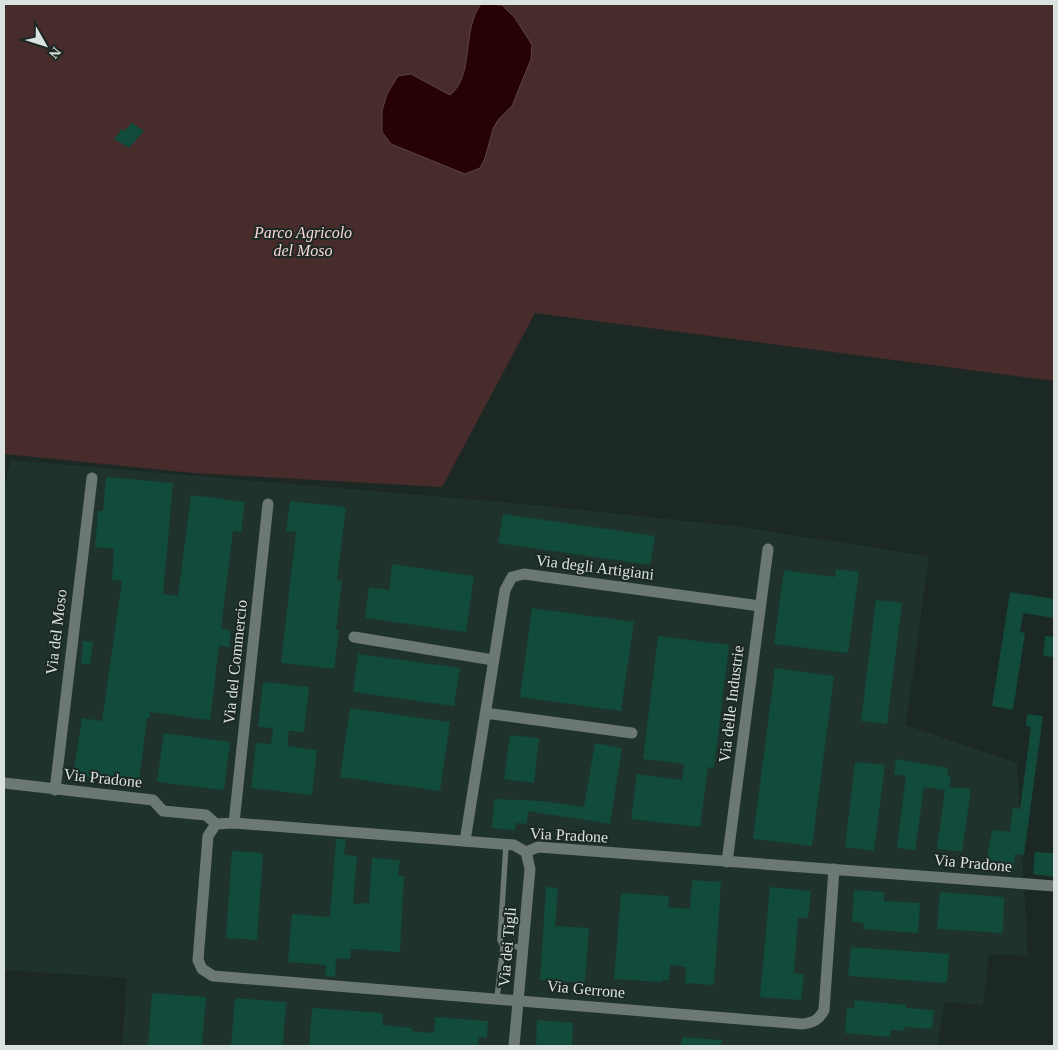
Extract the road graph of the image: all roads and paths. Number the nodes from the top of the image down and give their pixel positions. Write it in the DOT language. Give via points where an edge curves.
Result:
graph roads {
  1 [pos="92,478"];
  2 [pos="268,504"];
  3 [pos="768,549"];
  4 [pos="760,606"];
  5 [pos="354,637"];
  6 [pos="493,660"];
  7 [pos="485,713"];
  8 [pos="632,732"];
  9 [pos="4,783"];
  10 [pos="55,790"];
  11 [pos="234,823"];
  12 [pos="216,824"];
  13 [pos="466,841"];
  14 [pos="506,844"];
  15 [pos="526,852"];
  16 [pos="727,862"];
  17 [pos="834,869"];
  18 [pos="1054,886"];
  19 [pos="503,946"];
  20 [pos="523,948"];
  21 [pos="497,998"];
  22 [pos="519,1000"];
  23 [pos="514,1046"];
  1 -- 10 [label="street, Via del Moso"];
  2 -- 11 [label="street, Via del Commercio"];
  3 -- 4 [label="street, Via delle Industrie"];
  4 -- 6 [label="street, Via degli Artigiani" via="519,574 512,576 505,590"];
  4 -- 16 [label="street, Via delle Industrie"];
  5 -- 6 [label="street"];
  6 -- 7 [label="street, Via degli Artigiani"];
  7 -- 8 [label="street"];
  7 -- 13 [label="street, Via degli Artigiani"];
  9 -- 10 [label="street, Via Pradone"];
  10 -- 12 [label="street, Via Pradone" via="153,800 163,811 206,815"];
  11 -- 12 [label="street, Via Pradone"];
  11 -- 13 [label="street, Via Pradone"];
  12 -- 21 [label="street, Via Gerrone" via="208,836 198,960 202,969 213,976"];
  13 -- 14 [label="street, Via Pradone"];
  14 -- 15 [label="street, Via Pradone"];
  14 -- 19 [label="lane" via="500,940"];
  15 -- 16 [label="street, Via Pradone" via="538,847"];
  15 -- 20 [label="street, Via dei Tigli" via="530,869"];
  16 -- 17 [label="street, Via Pradone"];
  17 -- 18 [label="street, Via Pradone"];
  17 -- 22 [label="street, Via Gerrone" via="824,1010 814,1021 802,1024"];
  19 -- 20 [label="lane"];
  19 -- 21 [label="lane"];
  20 -- 22 [label="street, Via dei Tigli"];
  21 -- 22 [label="street, Via Gerrone"];
  22 -- 23 [label="street, Via dei Tigli"];
}
